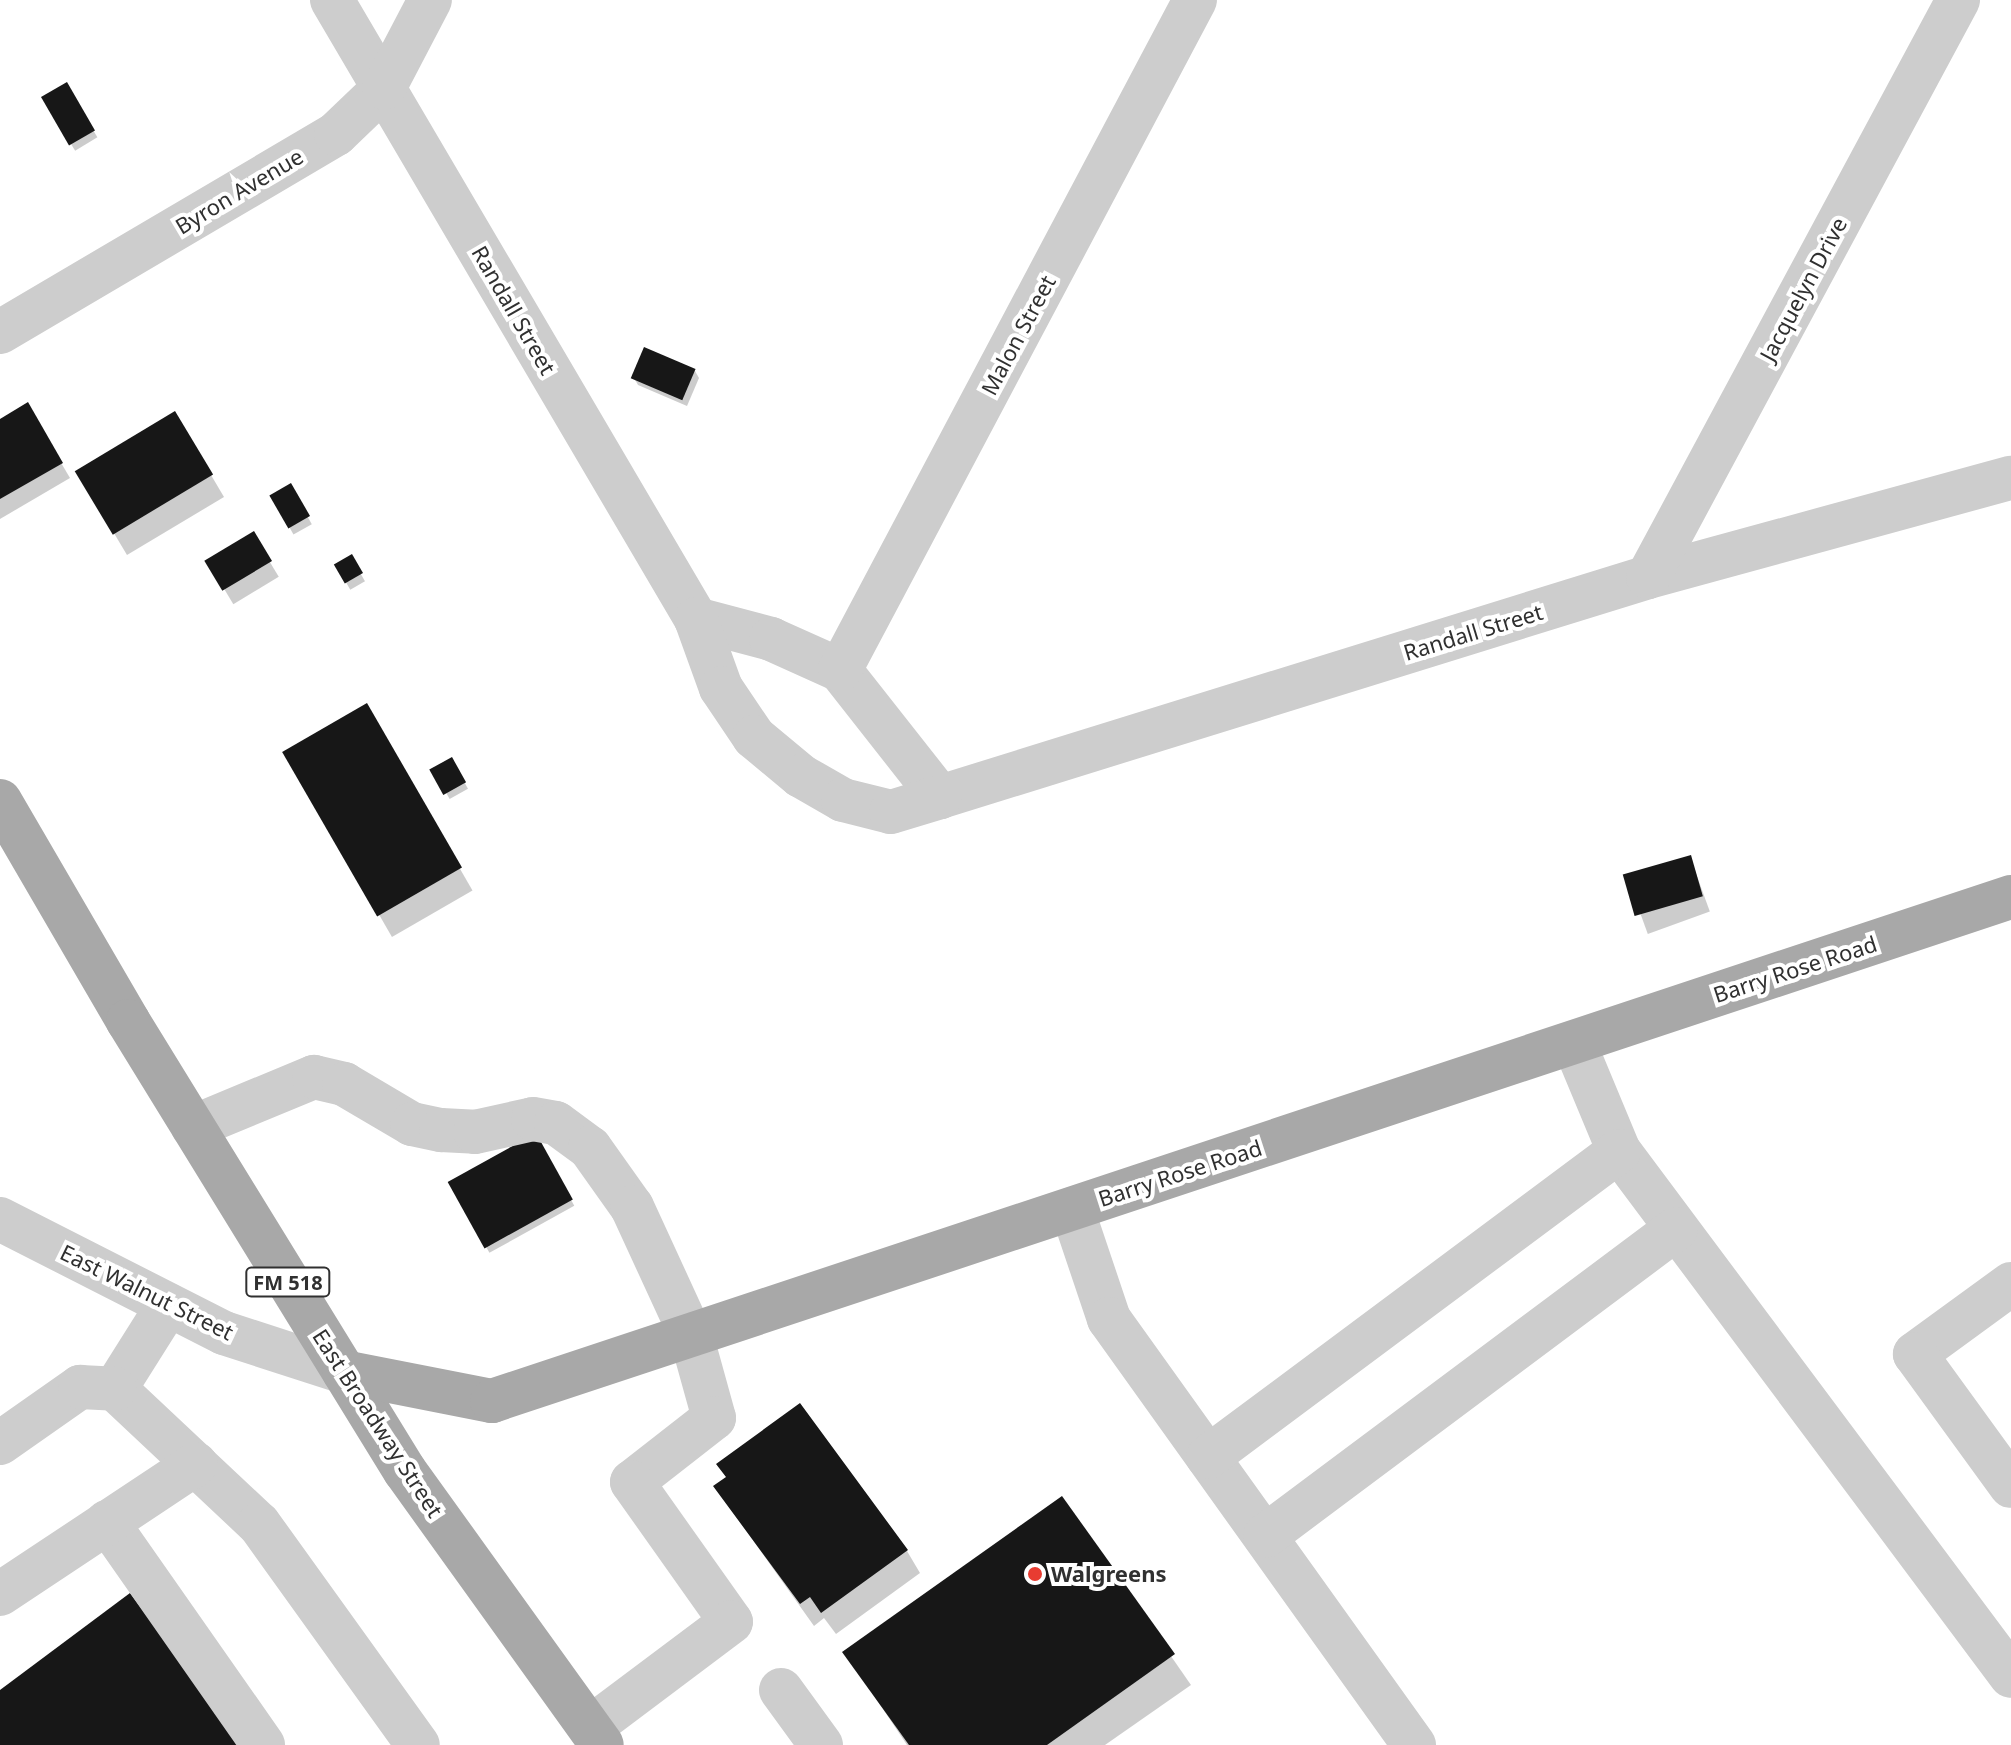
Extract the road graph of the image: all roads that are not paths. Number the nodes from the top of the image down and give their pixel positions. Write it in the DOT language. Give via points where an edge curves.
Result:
graph roads {
  1 [pos="332,0"];
  2 [pos="430,0"];
  3 [pos="1195,0"];
  4 [pos="1958,0"];
  5 [pos="384,88"];
  6 [pos="0,332"];
  7 [pos="2011,478"];
  8 [pos="1648,577"];
  9 [pos="696,619"];
  10 [pos="840,670"];
  11 [pos="940,797"];
  12 [pos="0,801"];
  13 [pos="2011,897"];
  14 [pos="1574,1043"];
  15 [pos="193,1127"];
  16 [pos="1619,1151"];
  17 [pos="1072,1209"];
  18 [pos="0,1219"];
  19 [pos="1676,1229"];
  20 [pos="2011,1284"];
  21 [pos="168,1305"];
  22 [pos="691,1335"];
  23 [pos="344,1372"];
  24 [pos="115,1389"];
  25 [pos="0,1443"];
  26 [pos="1208,1457"];
  27 [pos="196,1464"];
  28 [pos="2011,1486"];
  29 [pos="107,1522"];
  30 [pos="1265,1536"];
  31 [pos="0,1594"];
  32 [pos="2011,1676"];
  33 [pos="781,1690"];
  34 [pos="596,1736"];
  35 [pos="263,1745"];
  36 [pos="418,1745"];
  37 [pos="821,1745"];
  38 [pos="1414,1745"];
  1 -- 5 [label="street, Randall Street"];
  2 -- 5 [label="street, Byron Avenue"];
  3 -- 10 [label="street, Malon Street"];
  4 -- 8 [label="street, Jacquelyn Drive"];
  5 -- 6 [label="street, Byron Avenue" via="336,134"];
  5 -- 9 [label="street, Randall Street"];
  7 -- 8 [label="street, Randall Street"];
  8 -- 11 [label="street, Randall Street"];
  9 -- 10 [label="street" via="771,639"];
  9 -- 11 [label="street, Randall Street" via="721,688 754,737 801,776 843,800 891,812"];
  10 -- 11 [label="street"];
  12 -- 15 [label="main road, East Broadway Street / FM 518"];
  13 -- 14 [label="main road, Barry Rose Road"];
  14 -- 16 [label="street"];
  14 -- 17 [label="main road, Barry Rose Road"];
  15 -- 22 [label="street" via="284,1085 314,1077 344,1084 412,1124 441,1130 475,1132 533,1119 556,1123 590,1148 632,1207"];
  15 -- 23 [label="main road, East Broadway Street / FM 518"];
  16 -- 19 [label="street"];
  16 -- 26 [label="street"];
  17 -- 22 [label="main road, Barry Rose Road"];
  17 -- 26 [label="street" via="1109,1319"];
  18 -- 21 [label="street, East Walnut Street"];
  19 -- 30 [label="street"];
  19 -- 32 [label="street"];
  20 -- 28 [label="street" via="1915,1354"];
  21 -- 23 [label="street, East Walnut Street" via="224,1333"];
  21 -- 24 [label="street"];
  22 -- 23 [label="main road, Barry Rose Road" via="492,1401"];
  22 -- 34 [label="street" via="714,1418 632,1482 731,1622"];
  23 -- 34 [label="main road, East Broadway Street / FM 518" via="405,1471"];
  24 -- 25 [label="street" via="80,1387"];
  24 -- 27 [label="street"];
  26 -- 30 [label="street"];
  27 -- 29 [label="street"];
  27 -- 36 [label="street" via="259,1524"];
  29 -- 31 [label="street"];
  29 -- 35 [label="street"];
  30 -- 38 [label="street"];
  33 -- 37 [label="street"];
}
